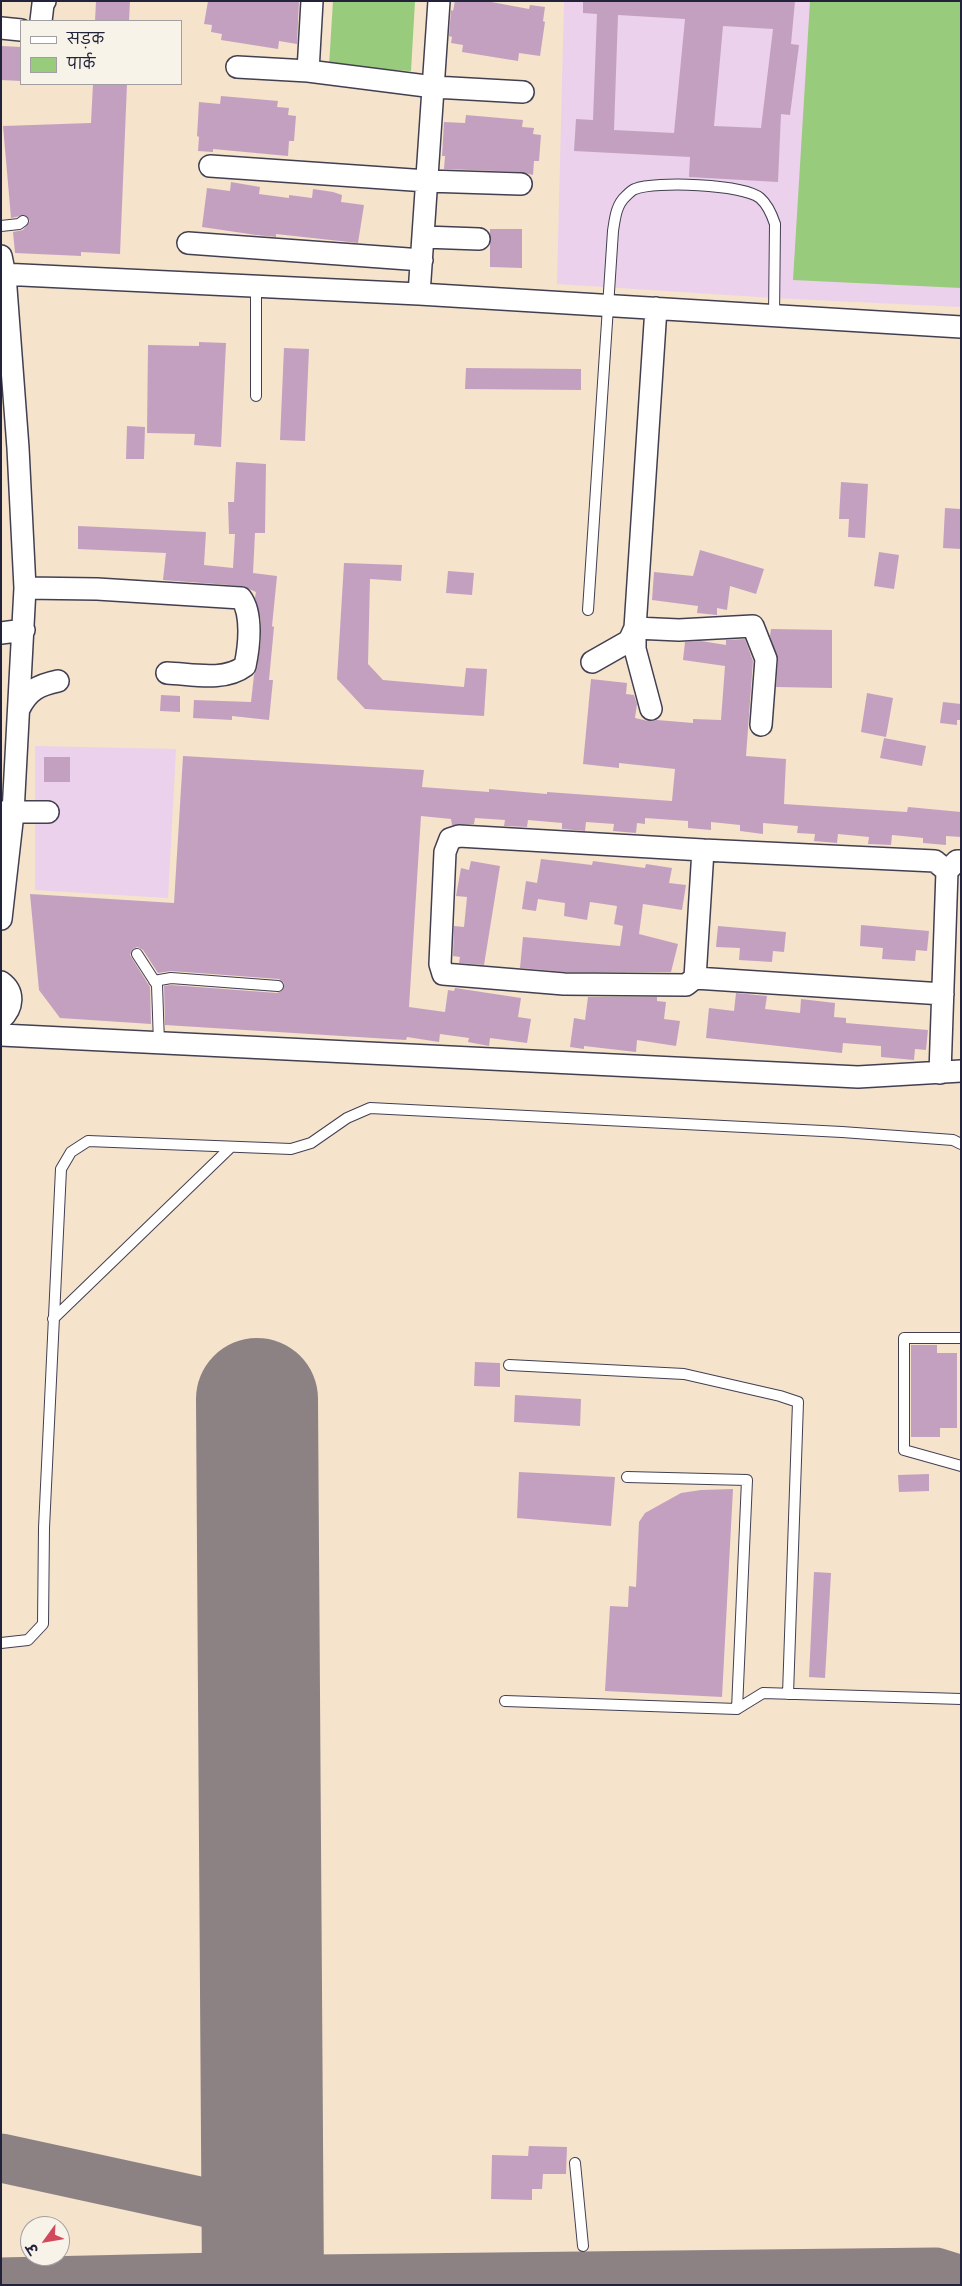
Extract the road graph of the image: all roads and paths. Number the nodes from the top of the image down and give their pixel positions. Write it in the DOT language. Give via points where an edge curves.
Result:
graph roads {
  1 [pos="312,1"];
  2 [pos="440,1"];
  3 [pos="1,28"];
  4 [pos="20,30"];
  5 [pos="237,67"];
  6 [pos="308,71"];
  7 [pos="434,87"];
  8 [pos="523,92"];
  9 [pos="210,166"];
  10 [pos="427,181"];
  11 [pos="521,184"];
  12 [pos="23,221"];
  13 [pos="1,226"];
  14 [pos="424,237"];
  15 [pos="479,239"];
  16 [pos="188,244"];
  17 [pos="422,260"];
  18 [pos="2,268"];
  19 [pos="256,287"];
  20 [pos="419,294"];
  21 [pos="609,306"];
  22 [pos="656,308"];
  23 [pos="774,316"];
  24 [pos="961,327"];
  25 [pos="256,396"];
  26 [pos="25,588"];
  27 [pos="588,610"];
  28 [pos="635,628"];
  29 [pos="24,630"];
  30 [pos="1,633"];
  31 [pos="592,662"];
  32 [pos="167,673"];
  33 [pos="58,681"];
  34 [pos="651,709"];
  35 [pos="13,721"];
  36 [pos="761,726"];
  37 [pos="7,812"];
  38 [pos="48,812"];
  39 [pos="703,850"];
  40 [pos="954,866"];
  41 [pos="1,920"];
  42 [pos="137,954"];
  43 [pos="695,978"];
  44 [pos="154,981"];
  45 [pos="1,982"];
  46 [pos="278,986"];
  47 [pos="943,994"];
  48 [pos="1,1019"];
  49 [pos="7,1035"];
  50 [pos="159,1043"];
  51 [pos="950,1072"];
  52 [pos="961,1144"];
  53 [pos="231,1148"];
  54 [pos="53,1319"];
  55 [pos="961,1338"];
  56 [pos="509,1365"];
  57 [pos="961,1466"];
  58 [pos="627,1477"];
  59 [pos="1,1643"];
  60 [pos="788,1694"];
  61 [pos="961,1699"];
  62 [pos="505,1701"];
  63 [pos="737,1709"];
  64 [pos="575,2163"];
  65 [pos="583,2246"];
  1 -- 6 [label="street"];
  2 -- 7 [label="street"];
  3 -- 4 [label="street"];
  5 -- 6 [label="street"];
  6 -- 7 [label="street"];
  7 -- 8 [label="street"];
  7 -- 10 [label="street"];
  9 -- 10 [label="street"];
  10 -- 11 [label="street"];
  10 -- 14 [label="street"];
  12 -- 13 [label="lane"];
  14 -- 15 [label="street"];
  14 -- 17 [label="street"];
  16 -- 17 [label="street"];
  17 -- 20 [label="street"];
  18 -- 19 [label="street"];
  18 -- 26 [label="street" via="18,448"];
  19 -- 20 [label="street"];
  19 -- 25 [label="lane"];
  20 -- 21 [label="street"];
  21 -- 22 [label="street"];
  21 -- 23 [label="lane" via="613,231 617,208 624,197 636,189 718,186 739,189 759,198 772,214 775,224"];
  21 -- 27 [label="lane"];
  22 -- 23 [label="street"];
  22 -- 28 [label="street"];
  23 -- 24 [label="street"];
  26 -- 29 [label="street"];
  26 -- 32 [label="street" via="241,598 246,604 248,617 245,666 236,673 217,676"];
  28 -- 31 [label="street" via="629,641"];
  28 -- 34 [label="street" via="635,649"];
  28 -- 36 [label="street" via="679,630 754,626 766,659"];
  29 -- 30 [label="street"];
  29 -- 35 [label="street"];
  33 -- 35 [label="street" via="43,684 29,692"];
  35 -- 37 [label="street"];
  37 -- 38 [label="street"];
  37 -- 41 [label="street"];
  39 -- 40 [label="street" via="936,861"];
  39 -- 43 [label="street"];
  39 -- 43 [label="street" via="459,836 450,839 445,852 442,974 564,984 686,985"];
  40 -- 47 [label="street"];
  42 -- 44 [label="lane"];
  43 -- 47 [label="street"];
  44 -- 46 [label="lane" via="171,978"];
  44 -- 50 [label="lane" via="157,985"];
  45 -- 48 [label="street" via="10,992 11,999 7,1013"];
  47 -- 51 [label="street"];
  49 -- 50 [label="street"];
  50 -- 51 [label="street" via="858,1077"];
  52 -- 53 [label="lane" via="953,1140 842,1132 370,1108 347,1118 311,1143 291,1148"];
  53 -- 54 [label="lane"];
  53 -- 54 [label="lane" via="88,1141 71,1152 61,1169"];
  54 -- 59 [label="lane" via="43,1624 28,1640"];
  55 -- 57 [label="lane" via="904,1338 904,1450"];
  56 -- 60 [label="lane" via="684,1374 798,1402"];
  58 -- 63 [label="lane" via="747,1480"];
  60 -- 61 [label="lane"];
  60 -- 63 [label="lane" via="763,1693"];
  62 -- 63 [label="lane"];
  64 -- 65 [label="lane"];
}
